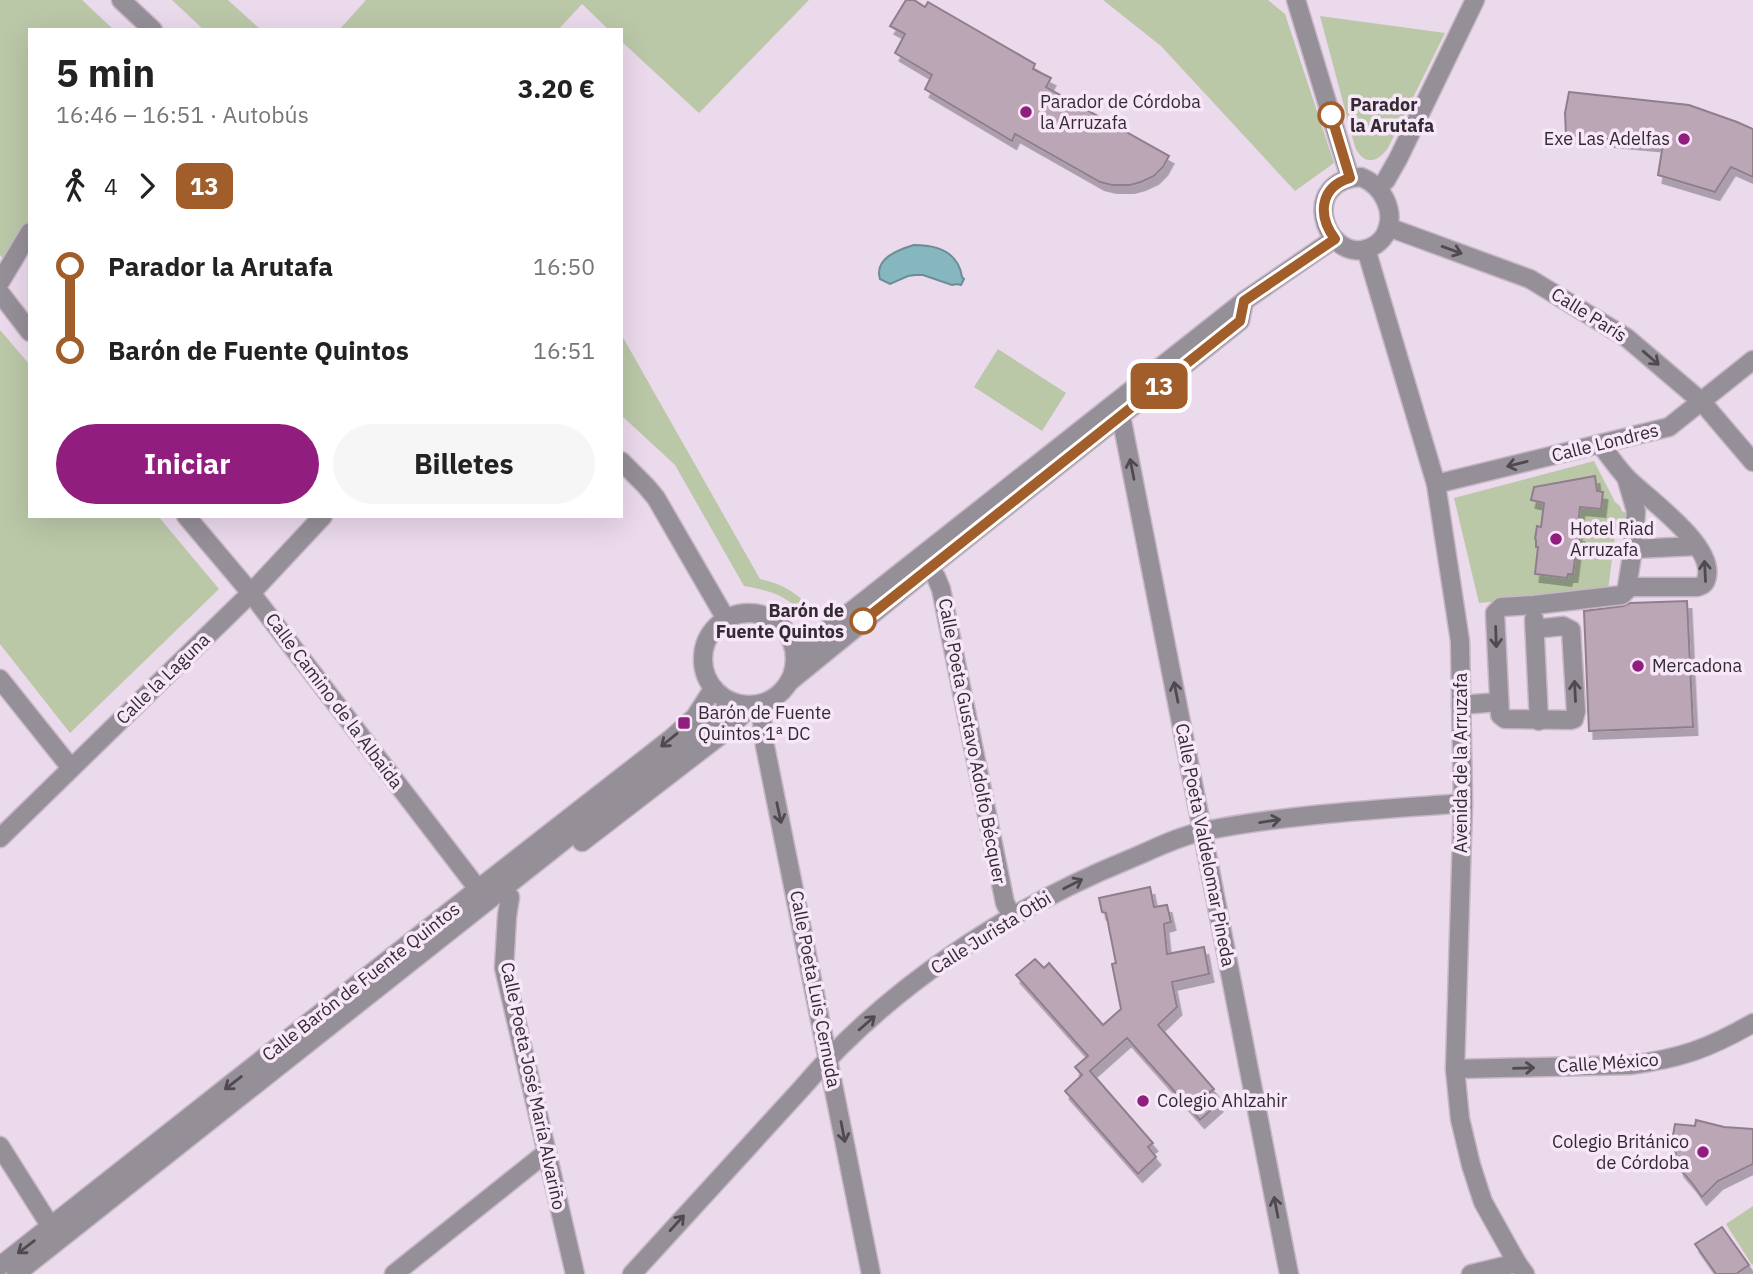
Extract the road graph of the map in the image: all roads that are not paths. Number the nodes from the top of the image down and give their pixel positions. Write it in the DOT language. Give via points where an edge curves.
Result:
graph roads {
  1 [pos="121,0"];
  2 [pos="1475,0"];
  3 [pos="1295,3"];
  4 [pos="150,28"];
  5 [pos="1350,178"];
  6 [pos="1378,188"];
  7 [pos="1388,227"];
  8 [pos="28,235"];
  9 [pos="1335,239"];
  10 [pos="1366,250"];
  11 [pos="0,282"];
  12 [pos="0,293"];
  13 [pos="1244,301"];
  14 [pos="28,329"];
  15 [pos="1753,360"];
  16 [pos="1702,402"];
  17 [pos="1121,416"];
  18 [pos="1600,444"];
  19 [pos="1753,461"];
  20 [pos="623,463"];
  21 [pos="1626,477"];
  22 [pos="1436,484"];
  23 [pos="188,518"];
  24 [pos="321,518"];
  25 [pos="1698,546"];
  26 [pos="1633,549"];
  27 [pos="929,568"];
  28 [pos="1627,587"];
  29 [pos="251,593"];
  30 [pos="1534,605"];
  31 [pos="726,618"];
  32 [pos="1535,629"];
  33 [pos="825,632"];
  34 [pos="787,633"];
  35 [pos="795,660"];
  36 [pos="0,679"];
  37 [pos="789,682"];
  38 [pos="713,689"];
  39 [pos="732,702"];
  40 [pos="1499,702"];
  41 [pos="756,705"];
  42 [pos="1461,705"];
  43 [pos="1539,720"];
  44 [pos="730,727"];
  45 [pos="765,746"];
  46 [pos="71,768"];
  47 [pos="1463,803"];
  48 [pos="1203,831"];
  49 [pos="0,838"];
  50 [pos="478,889"];
  51 [pos="510,897"];
  52 [pos="1012,916"];
  53 [pos="1753,1023"];
  54 [pos="829,1057"];
  55 [pos="1455,1069"];
  56 [pos="0,1146"];
  57 [pos="547,1153"];
  58 [pos="51,1227"];
  59 [pos="0,1266"];
  60 [pos="1521,1268"];
  61 [pos="16,1274"];
  62 [pos="36,1274"];
  63 [pos="394,1274"];
  64 [pos="575,1274"];
  65 [pos="632,1274"];
  66 [pos="871,1274"];
  67 [pos="1289,1274"];
  68 [pos="1471,1274"];
  1 -- 4 [label="street"];
  2 -- 6 [label="street" via="1398,159"];
  3 -- 5 [label="street"];
  5 -- 6 [label="street" via="1361,177"];
  5 -- 9 [label="street" via="1333,186 1324,202 1325,221"];
  6 -- 7 [label="street" via="1385,198"];
  7 -- 10 [label="street" via="1384,237"];
  7 -- 16 [label="street, Calle París, one-way" via="1530,279 1627,338"];
  8 -- 11 [label="street"];
  9 -- 10 [label="street" via="1349,250"];
  9 -- 13 [label="street"];
  10 -- 22 [label="street, Avenida de la Arruzafa"];
  12 -- 14 [label="street"];
  13 -- 17 [label="street" via="1240,321"];
  13 -- 33 [label="street"];
  15 -- 16 [label="street, Calle Londres"];
  16 -- 18 [label="street, Calle Londres" via="1669,428"];
  16 -- 19 [label="street, Calle París"];
  17 -- 27 [label="street"];
  48 -- 17 [label="street, Calle Poeta Valdelomar Pineda, one-way"];
  18 -- 21 [label="street"];
  18 -- 22 [label="street, Calle Londres, one-way"];
  20 -- 31 [label="street" via="656,498"];
  21 -- 25 [label="street"];
  21 -- 26 [label="street" via="1636,511"];
  22 -- 42 [label="street, Avenida de la Arruzafa" via="1460,641"];
  23 -- 29 [label="street, Calle Camino de la Albaida"];
  24 -- 29 [label="street, Calle la Laguna"];
  25 -- 26 [label="street"];
  28 -- 25 [label="street, one-way" via="1703,586 1708,570"];
  26 -- 28 [label="street"];
  27 -- 37 [label="street"];
  27 -- 52 [label="street, Calle Poeta Gustavo Adolfo Bécquer" via="942,589 1005,903"];
  28 -- 30 [label="street" via="1618,597"];
  29 -- 46 [label="street, Calle la Laguna"];
  29 -- 50 [label="street, Calle Camino de la Albaida"];
  30 -- 32 [label="street"];
  30 -- 40 [label="street, one-way" via="1501,607 1495,613"];
  31 -- 34 [label="street" via="763,615"];
  31 -- 38 [label="street" via="704,647 702,662"];
  32 -- 43 [label="street"];
  43 -- 32 [label="street, one-way" via="1571,720 1576,710 1571,630 1563,626"];
  33 -- 34 [label="street"];
  33 -- 35 [label="street"];
  34 -- 35 [label="street"];
  35 -- 37 [label="street"];
  36 -- 46 [label="street"];
  37 -- 41 [label="street" via="772,699"];
  38 -- 39 [label="street"];
  38 -- 50 [label="street, Calle Barón de Fuente Quintos, one-way" via="695,717 673,737"];
  39 -- 41 [label="street"];
  39 -- 61 [label="street, Calle Barón de Fuente Quintos" via="687,744"];
  40 -- 42 [label="street"];
  40 -- 43 [label="street" via="1505,719"];
  41 -- 44 [label="street, Calle Barón de Fuente Quintos"];
  41 -- 45 [label="street, Calle Poeta Luis Cernuda"];
  42 -- 47 [label="street, Avenida de la Arruzafa"];
  44 -- 45 [label="street" via="755,736"];
  44 -- 51 [label="street, Calle Barón de Fuente Quintos"];
  45 -- 54 [label="street, Calle Poeta Luis Cernuda, one-way"];
  46 -- 49 [label="street, Calle la Laguna"];
  48 -- 47 [label="street, Calle Jurista Otbi, one-way" via="1307,816"];
  47 -- 55 [label="street, Avenida de la Arruzafa"];
  52 -- 48 [label="street, Calle Jurista Otbi, one-way" via="1105,869"];
  67 -- 48 [label="street, Calle Poeta Valdelomar Pineda, one-way"];
  50 -- 58 [label="street, Calle Barón de Fuente Quintos, one-way"];
  51 -- 57 [label="street, Calle Poeta José María Alvariño" via="504,968"];
  51 -- 62 [label="street, Calle Barón de Fuente Quintos"];
  54 -- 52 [label="street, Calle Jurista Otbi, one-way" via="931,970"];
  55 -- 53 [label="street, Calle México, one-way" via="1658,1061 1709,1047"];
  65 -- 54 [label="street, Calle Jurista Otbi, one-way"];
  54 -- 66 [label="street, Calle Poeta Luis Cernuda, one-way"];
  55 -- 60 [label="street, Avenida de la Arruzafa" via="1460,1119 1483,1202"];
  56 -- 58 [label="street"];
  57 -- 63 [label="street"];
  57 -- 64 [label="street, Calle Poeta José María Alvariño"];
  58 -- 59 [label="street, Calle Barón de Fuente Quintos, one-way"];
  60 -- 68 [label="street"];
}
